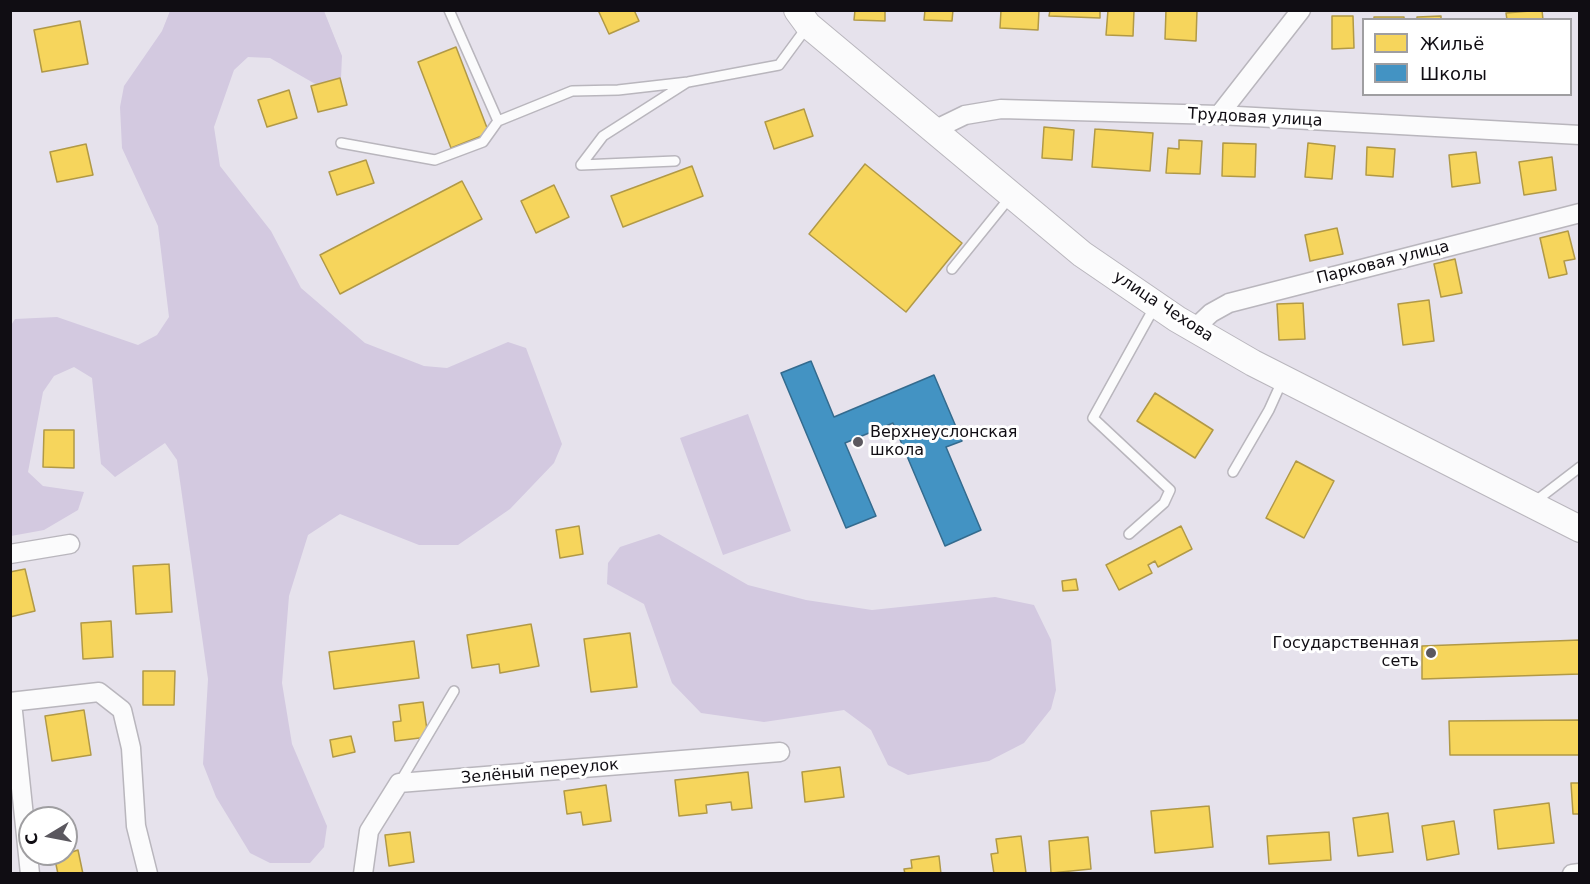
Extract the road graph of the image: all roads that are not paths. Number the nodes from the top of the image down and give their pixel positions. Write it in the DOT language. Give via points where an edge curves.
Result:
graph roads {
  1 [pos="449,10"];
  2 [pos="1301,10"];
  3 [pos="802,18"];
  4 [pos="688,82"];
  5 [pos="1218,115"];
  6 [pos="498,121"];
  7 [pos="934,130"];
  8 [pos="1580,135"];
  9 [pos="341,143"];
  10 [pos="675,161"];
  11 [pos="1012,195"];
  12 [pos="1580,213"];
  13 [pos="952,269"];
  14 [pos="1156,304"];
  15 [pos="1194,328"];
  16 [pos="1283,378"];
  17 [pos="1580,467"];
  18 [pos="1233,472"];
  19 [pos="1531,504"];
  20 [pos="1580,529"];
  21 [pos="1129,534"];
  22 [pos="70,544"];
  23 [pos="10,554"];
  24 [pos="454,691"];
  25 [pos="11,702"];
  26 [pos="780,752"];
  27 [pos="399,783"];
  28 [pos="30,873"];
  29 [pos="148,873"];
  30 [pos="363,873"];
  31 [pos="1572,873"];
  32 [pos="1580,873"];
  1 -- 6 [label="lane"];
  2 -- 5 [label="street"];
  3 -- 4 [label="lane" via="779,65"];
  3 -- 7 [label="street, улица Чехова"];
  4 -- 6 [label="lane" via="572,91"];
  4 -- 10 [label="lane" via="603,136 581,165"];
  5 -- 7 [label="street, Трудовая улица" via="1001,109 965,115"];
  5 -- 8 [label="street, Трудовая улица"];
  6 -- 9 [label="lane" via="483,142 435,160"];
  7 -- 11 [label="street, улица Чехова"];
  11 -- 13 [label="lane"];
  11 -- 14 [label="street, улица Чехова" via="1082,255"];
  12 -- 15 [label="street, Парковая улица" via="1229,303"];
  14 -- 15 [label="street, улица Чехова"];
  14 -- 21 [label="lane" via="1093,418 1170,490 1164,503"];
  15 -- 16 [label="street, улица Чехова"];
  16 -- 18 [label="lane"];
  16 -- 19 [label="street, улица Чехова"];
  17 -- 19 [label="lane"];
  19 -- 20 [label="street, улица Чехова"];
  22 -- 23 [label="street"];
  24 -- 27 [label="lane"];
  25 -- 28 [label="street"];
  25 -- 29 [label="street" via="99,692 122,710 131,748 136,826"];
  26 -- 27 [label="street, Зелёный переулок"];
  27 -- 30 [label="street" via="369,831"];
  31 -- 32 [label="street"];
}
